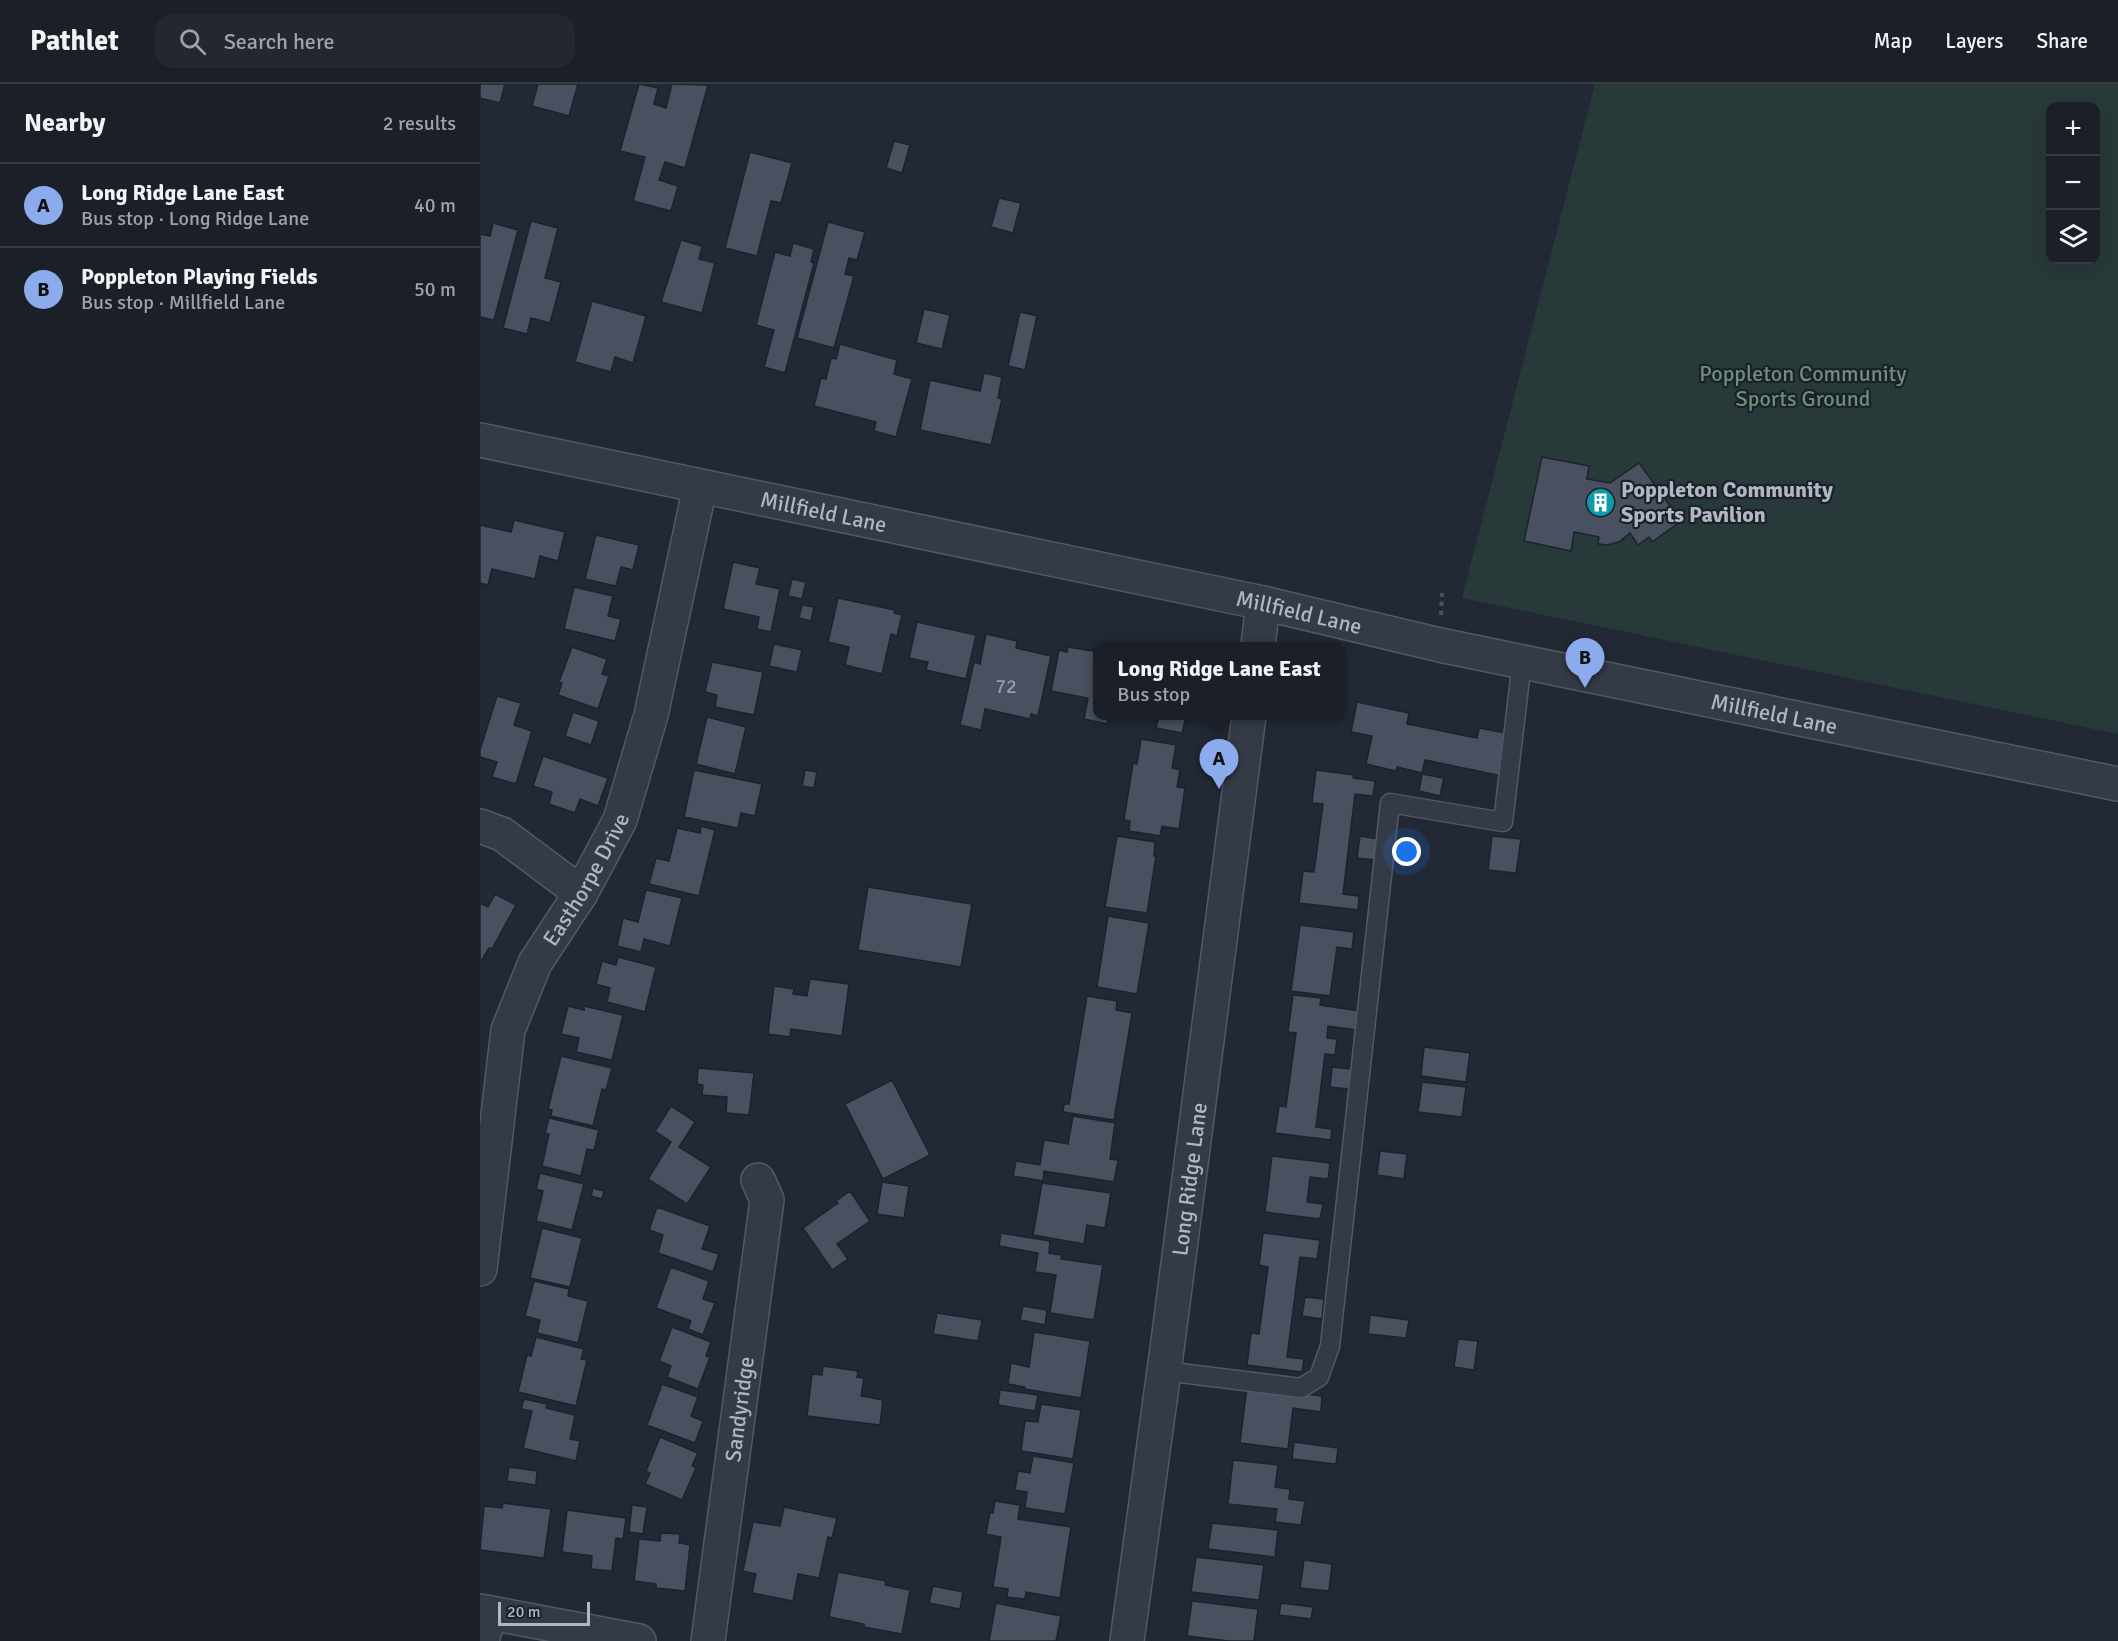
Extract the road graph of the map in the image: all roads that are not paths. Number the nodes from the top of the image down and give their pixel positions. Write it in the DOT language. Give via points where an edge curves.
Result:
graph roads {
  1 [pos="480,440"];
  2 [pos="700,487"];
  3 [pos="1263,603"];
  4 [pos="1258,642"];
  5 [pos="1522,662"];
  6 [pos="1248,720"];
  7 [pos="2118,783"];
  8 [pos="480,826"];
  9 [pos="581,893"];
  10 [pos="758,1180"];
  11 [pos="480,1269"];
  12 [pos="1164,1371"];
  13 [pos="484,1622"];
  14 [pos="639,1641"];
  15 [pos="708,1641"];
  16 [pos="1127,1641"];
  1 -- 2 [label="street, Millfield Lane"];
  2 -- 3 [label="street, Millfield Lane"];
  2 -- 9 [label="street, Easthorpe Drive" via="651,715 620,820"];
  3 -- 4 [label="street"];
  3 -- 5 [label="street, Millfield Lane"];
  5 -- 7 [label="street, Millfield Lane"];
  5 -- 12 [label="lane" via="1503,822 1390,802 1330,1347 1319,1377 1301,1388"];
  6 -- 12 [label="street, Long Ridge Lane"];
  8 -- 9 [label="street" via="502,834"];
  9 -- 11 [label="street, Easthorpe Drive" via="535,963 508,1029"];
  10 -- 15 [label="street, Sandyridge" via="767,1200"];
  12 -- 16 [label="street, Long Ridge Lane"];
  13 -- 14 [label="street"];
}
